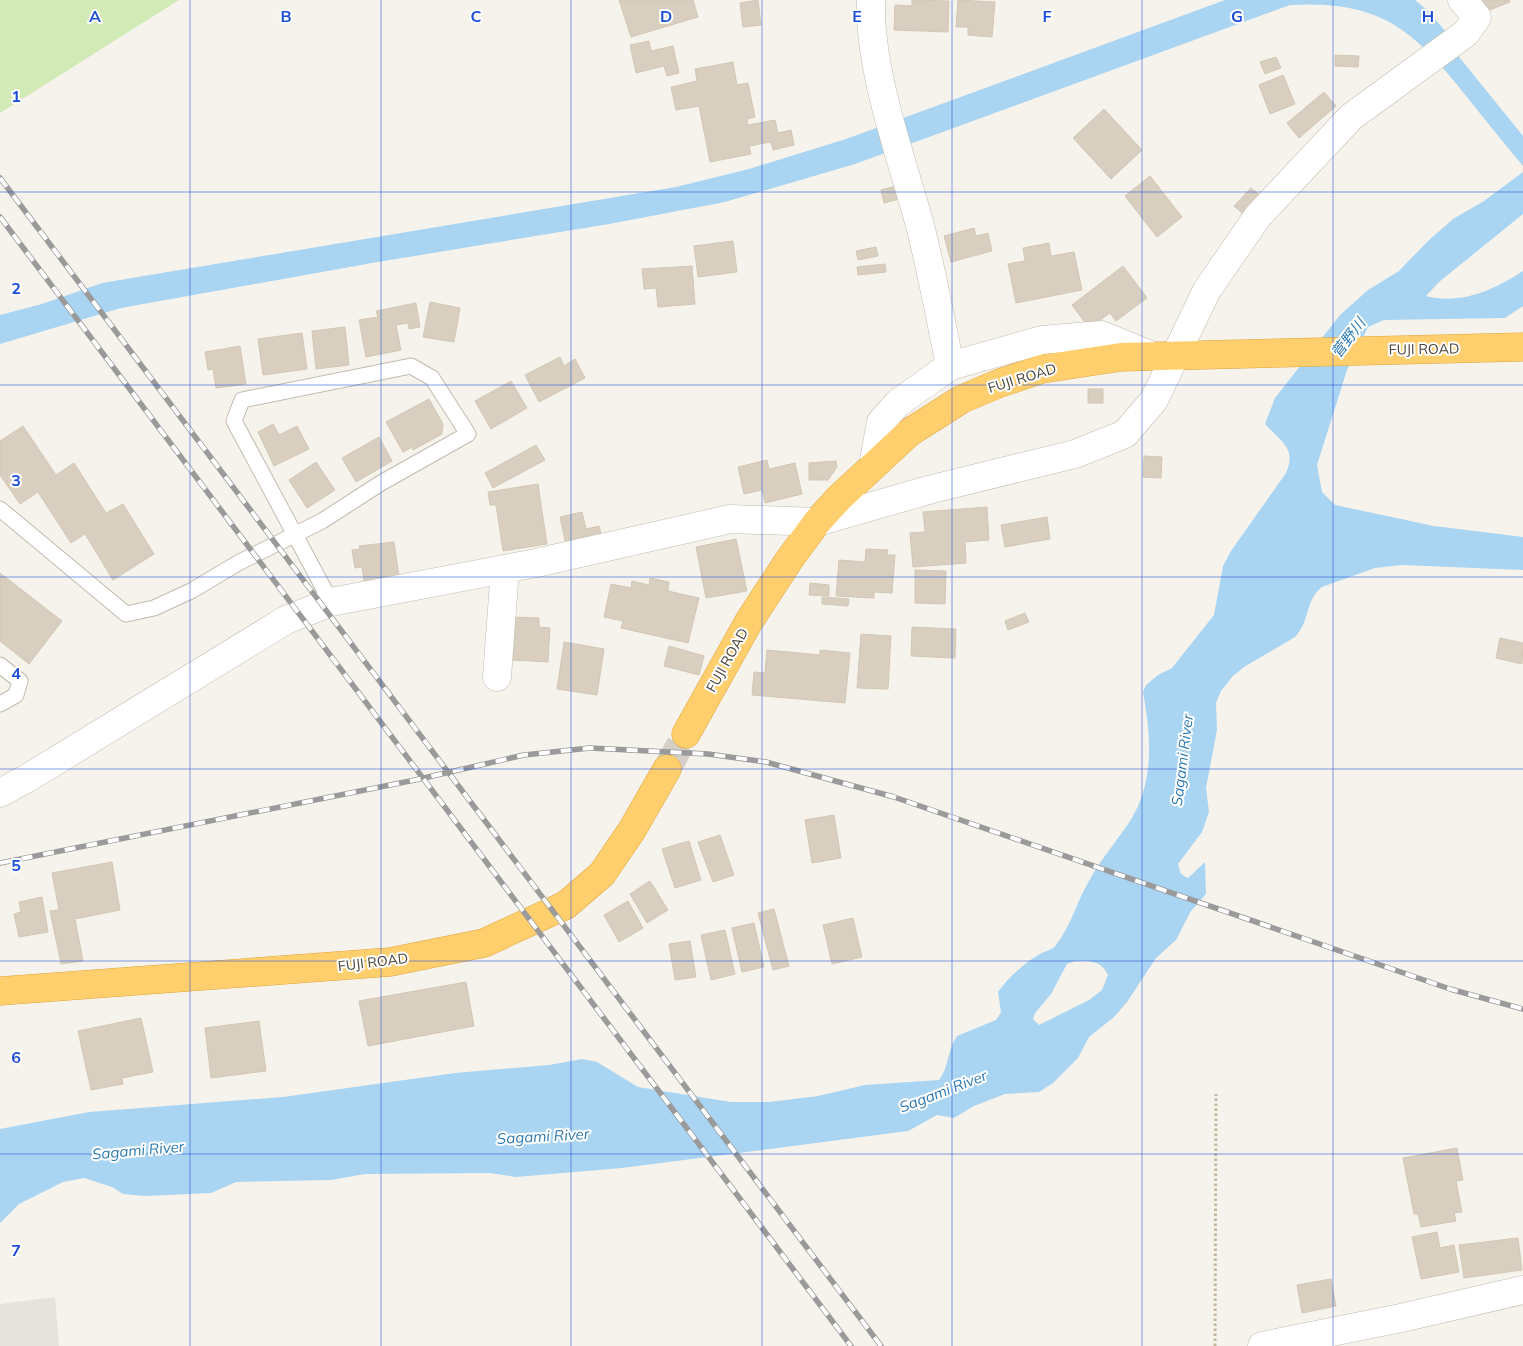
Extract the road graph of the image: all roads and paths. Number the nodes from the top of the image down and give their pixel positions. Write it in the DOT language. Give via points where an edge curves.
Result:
graph roads {
  1 [pos="871,0"];
  2 [pos="1462,0"];
  3 [pos="1523,347"];
  4 [pos="1163,356"];
  5 [pos="950,366"];
  6 [pos="873,466"];
  7 [pos="0,509"];
  8 [pos="817,522"];
  9 [pos="294,535"];
  10 [pos="505,569"];
  11 [pos="331,602"];
  12 [pos="0,665"];
  13 [pos="497,677"];
  14 [pos="0,704"];
  15 [pos="686,734"];
  16 [pos="667,769"];
  17 [pos="0,793"];
  18 [pos="0,991"];
  19 [pos="1216,1094"];
  20 [pos="1523,1290"];
  21 [pos="1215,1346"];
  22 [pos="1262,1346"];
  1 -- 5 [label="street" via="870,23 886,106 922,235"];
  2 -- 4 [label="street" via="1477,17 1466,33 1351,117 1258,216"];
  3 -- 4 [label="highway, FUJI ROAD"];
  4 -- 5 [label="street" via="1101,335 1042,340"];
  4 -- 6 [label="highway, FUJI ROAD" via="1121,357 1042,369 1000,383 962,399 910,432"];
  4 -- 8 [label="street" via="1154,400 1125,434 1075,454 932,489"];
  5 -- 6 [label="street" via="898,403 881,422"];
  6 -- 8 [label="highway, FUJI ROAD"];
  7 -- 9 [label="lane" via="126,614 154,608 191,591"];
  8 -- 10 [label="street" via="730,519"];
  8 -- 15 [label="highway, FUJI ROAD" via="748,623"];
  9 -- 9 [label="lane" via="468,434 432,378 411,366 242,400 234,421"];
  9 -- 11 [label="lane"];
  10 -- 11 [label="street"];
  10 -- 13 [label="street"];
  11 -- 17 [label="street" via="286,620"];
  12 -- 14 [label="lane" via="20,681 16,695"];
  16 -- 18 [label="highway, FUJI ROAD" via="602,874 566,905 484,943 390,962"];
  19 -- 21 [label="path"];
  20 -- 22 [label="street"];
}
